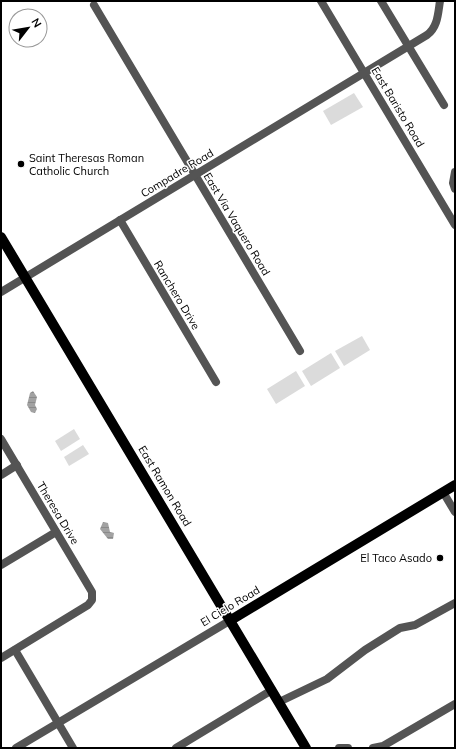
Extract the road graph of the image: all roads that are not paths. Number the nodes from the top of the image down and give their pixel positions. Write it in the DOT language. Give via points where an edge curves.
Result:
graph roads {
  1 [pos="320,1"];
  2 [pos="381,1"];
  3 [pos="440,1"];
  4 [pos="94,5"];
  5 [pos="409,46"];
  6 [pos="364,73"];
  7 [pos="444,105"];
  8 [pos="455,172"];
  9 [pos="195,175"];
  10 [pos="455,189"];
  11 [pos="120,220"];
  12 [pos="455,225"];
  13 [pos="1,237"];
  14 [pos="25,277"];
  15 [pos="1,292"];
  16 [pos="300,351"];
  17 [pos="216,382"];
  18 [pos="1,439"];
  19 [pos="17,465"];
  20 [pos="1,475"];
  21 [pos="455,485"];
  22 [pos="443,492"];
  23 [pos="455,512"];
  24 [pos="56,532"];
  25 [pos="1,566"];
  26 [pos="455,603"];
  27 [pos="231,620"];
  28 [pos="15,650"];
  29 [pos="1,658"];
  30 [pos="272,690"];
  31 [pos="279,702"];
  32 [pos="455,704"];
  33 [pos="57,723"];
  34 [pos="16,748"];
  35 [pos="73,748"];
  36 [pos="176,748"];
  37 [pos="306,748"];
  38 [pos="339,748"];
  39 [pos="348,748"];
  40 [pos="374,748"];
  1 -- 6 [label="street, East Baristo Road"];
  2 -- 5 [label="street"];
  3 -- 5 [label="street, Compadre Road" via="431,33"];
  4 -- 9 [label="street, East Via Vaquero Road"];
  5 -- 6 [label="street, Compadre Road"];
  5 -- 7 [label="street"];
  6 -- 9 [label="street, Compadre Road"];
  6 -- 12 [label="street, East Baristo Road"];
  8 -- 10 [label="street"];
  9 -- 11 [label="street, Compadre Road"];
  9 -- 16 [label="street, East Via Vaquero Road"];
  11 -- 14 [label="street, Compadre Road"];
  11 -- 17 [label="street, Ranchero Drive"];
  13 -- 14 [label="main road, East Ramon Road"];
  14 -- 15 [label="street, Compadre Road"];
  14 -- 27 [label="main road, East Ramon Road"];
  18 -- 19 [label="street, Theresa Drive"];
  19 -- 20 [label="street"];
  19 -- 24 [label="street, Theresa Drive"];
  21 -- 22 [label="main road, El Cielo Road"];
  22 -- 23 [label="street"];
  22 -- 27 [label="main road, El Cielo Road"];
  24 -- 25 [label="street"];
  24 -- 28 [label="street, Theresa Drive" via="92,592 92,600 88,605"];
  26 -- 31 [label="street" via="415,625 400,628 365,650 327,679"];
  27 -- 30 [label="main road, East Ramon Road"];
  27 -- 33 [label="street, El Cielo Road"];
  28 -- 29 [label="street"];
  28 -- 33 [label="street"];
  30 -- 31 [label="main road, East Ramon Road"];
  30 -- 36 [label="street"];
  31 -- 37 [label="main road, East Ramon Road"];
  32 -- 40 [label="street" via="383,746"];
  33 -- 34 [label="street, El Cielo Road"];
  33 -- 35 [label="street"];
  38 -- 39 [label="street"];
}
